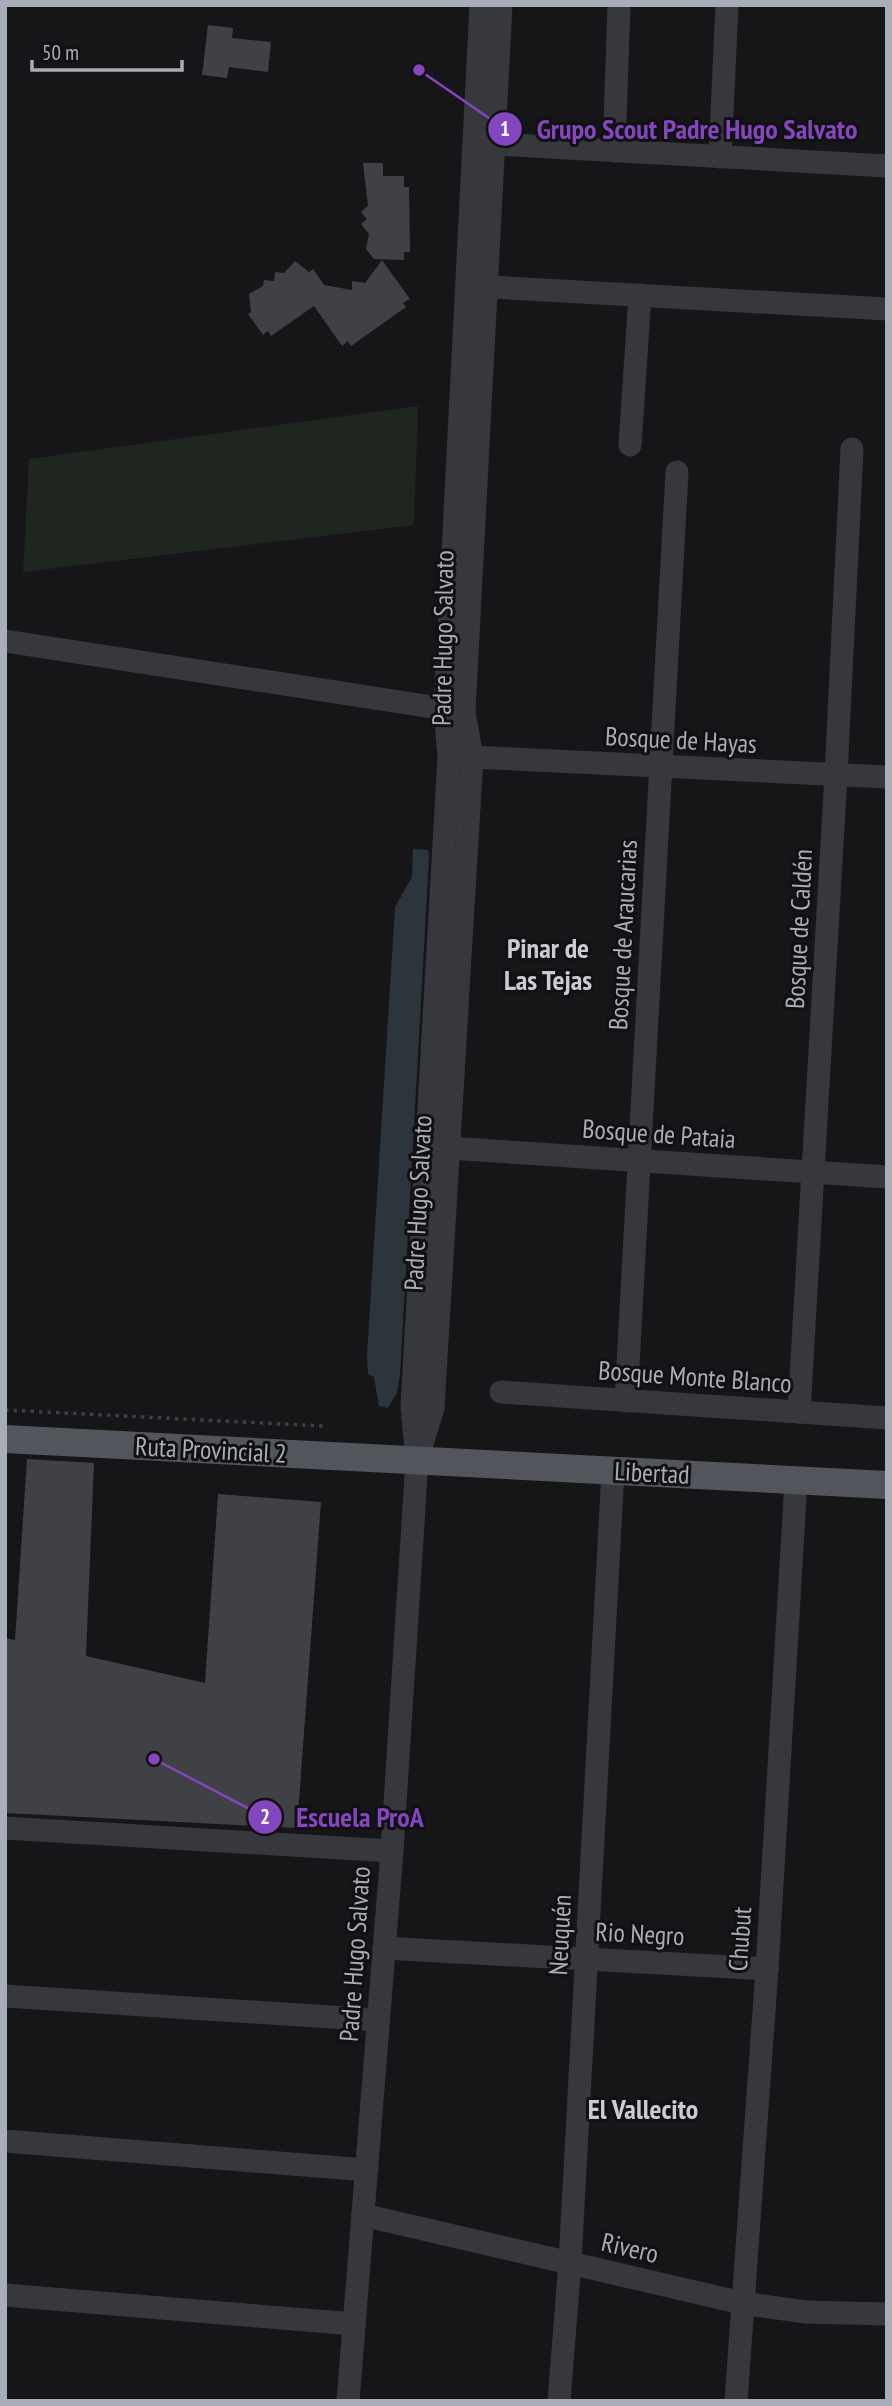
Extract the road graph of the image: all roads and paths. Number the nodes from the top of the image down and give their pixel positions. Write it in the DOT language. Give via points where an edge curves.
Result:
graph roads {
  1 [pos="481,5"];
  2 [pos="501,5"];
  3 [pos="619,5"];
  4 [pos="727,5"];
  5 [pos="484,143"];
  6 [pos="614,151"];
  7 [pos="720,157"];
  8 [pos="887,166"];
  9 [pos="476,286"];
  10 [pos="640,295"];
  11 [pos="887,309"];
  12 [pos="630,445"];
  13 [pos="852,449"];
  14 [pos="677,472"];
  15 [pos="5,641"];
  16 [pos="455,710"];
  17 [pos="472,757"];
  18 [pos="660,767"];
  19 [pos="836,775"];
  20 [pos="887,777"];
  21 [pos="438,1148"];
  22 [pos="639,1161"];
  23 [pos="814,1172"];
  24 [pos="887,1177"];
  25 [pos="501,1392"];
  26 [pos="626,1401"];
  27 [pos="5,1410"];
  28 [pos="799,1412"];
  29 [pos="887,1418"];
  30 [pos="323,1426"];
  31 [pos="5,1439"];
  32 [pos="417,1460"];
  33 [pos="613,1471"];
  34 [pos="796,1481"];
  35 [pos="887,1485"];
  36 [pos="5,1828"];
  37 [pos="392,1851"];
  38 [pos="384,1948"];
  39 [pos="586,1959"];
  40 [pos="767,1969"];
  41 [pos="5,1996"];
  42 [pos="379,2020"];
  43 [pos="5,2141"];
  44 [pos="367,2170"];
  45 [pos="363,2215"];
  46 [pos="570,2262"];
  47 [pos="5,2295"];
  48 [pos="743,2303"];
  49 [pos="887,2314"];
  50 [pos="354,2324"];
  51 [pos="348,2401"];
  52 [pos="559,2401"];
  53 [pos="736,2401"];
  1 -- 5 [label="street, Padre Hugo Salvato"];
  2 -- 5 [label="street, Padre Hugo Salvato"];
  3 -- 6 [label="street"];
  4 -- 7 [label="street"];
  5 -- 6 [label="street"];
  5 -- 9 [label="street, Padre Hugo Salvato"];
  6 -- 7 [label="street"];
  7 -- 8 [label="street"];
  9 -- 10 [label="street"];
  9 -- 16 [label="street, Padre Hugo Salvato"];
  10 -- 11 [label="street"];
  10 -- 12 [label="street"];
  13 -- 19 [label="street, Bosque de Caldén"];
  14 -- 18 [label="street, Bosque de Araucarias"];
  15 -- 16 [label="street"];
  16 -- 17 [label="street, Padre Hugo Salvato"];
  16 -- 21 [label="street, Padre Hugo Salvato" via="449,757"];
  17 -- 18 [label="street, Bosque de Hayas"];
  17 -- 21 [label="street, Padre Hugo Salvato"];
  18 -- 19 [label="street, Bosque de Hayas"];
  18 -- 22 [label="street, Bosque de Araucarias"];
  19 -- 20 [label="street, Bosque de Hayas"];
  19 -- 23 [label="street, Bosque de Caldén"];
  21 -- 22 [label="street, Bosque de Pataia"];
  21 -- 32 [label="street, Padre Hugo Salvato" via="412,1406"];
  21 -- 32 [label="street, Padre Hugo Salvato" via="433,1408"];
  22 -- 23 [label="street, Bosque de Pataia"];
  22 -- 26 [label="street, Bosque de Araucarias"];
  23 -- 24 [label="street, Bosque de Pataia"];
  23 -- 28 [label="street, Bosque de Caldén"];
  25 -- 26 [label="street, Bosque Monte Blanco"];
  26 -- 28 [label="street, Bosque Monte Blanco"];
  27 -- 30 [label="path"];
  28 -- 29 [label="street, Bosque Monte Blanco"];
  31 -- 32 [label="main road, Ruta Provincial 2"];
  32 -- 33 [label="main road, Libertad"];
  32 -- 37 [label="street, Padre Hugo Salvato"];
  33 -- 34 [label="main road, Libertad"];
  33 -- 39 [label="street, Neuquén"];
  34 -- 35 [label="main road, Libertad"];
  34 -- 40 [label="street, Chubut"];
  36 -- 37 [label="street"];
  37 -- 38 [label="street, Padre Hugo Salvato"];
  38 -- 39 [label="street, Rio Negro"];
  38 -- 42 [label="street, Padre Hugo Salvato"];
  39 -- 40 [label="street, Rio Negro"];
  39 -- 46 [label="street, Neuquén"];
  40 -- 48 [label="street, Chubut"];
  41 -- 42 [label="street"];
  42 -- 44 [label="street, Padre Hugo Salvato"];
  43 -- 44 [label="street"];
  44 -- 45 [label="street, Padre Hugo Salvato"];
  45 -- 46 [label="street, Rivero"];
  45 -- 50 [label="street, Padre Hugo Salvato"];
  46 -- 48 [label="street, Rivero"];
  46 -- 52 [label="street, Neuquén"];
  47 -- 50 [label="street"];
  48 -- 49 [label="street, Rivero" via="806,2312"];
  48 -- 53 [label="street, Chubut"];
  50 -- 51 [label="street, Padre Hugo Salvato"];
}
